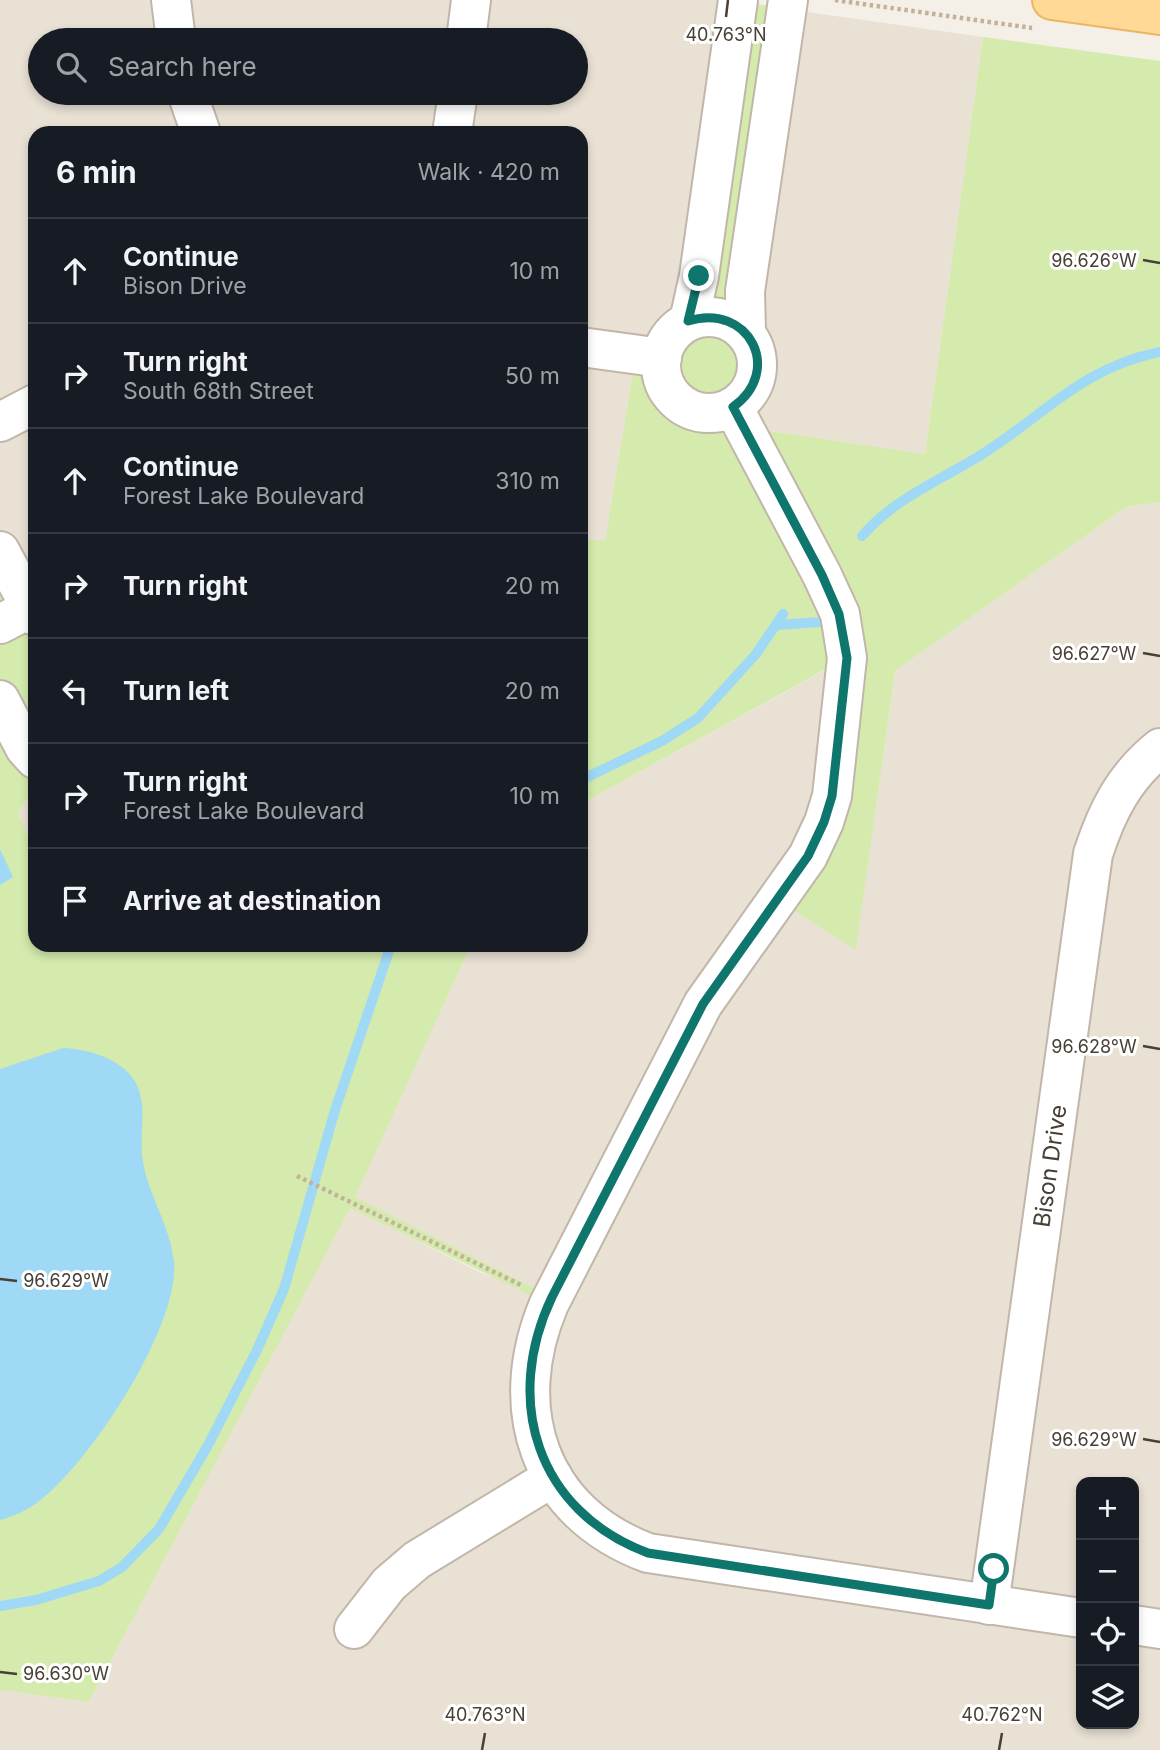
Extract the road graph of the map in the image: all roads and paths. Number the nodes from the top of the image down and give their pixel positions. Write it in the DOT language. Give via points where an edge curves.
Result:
graph roads {
  1 [pos="171,0"];
  2 [pos="471,0"];
  3 [pos="738,0"];
  4 [pos="788,0"];
  5 [pos="835,0"];
  6 [pos="1044,14"];
  7 [pos="1160,15"];
  8 [pos="174,28"];
  9 [pos="468,28"];
  10 [pos="191,105"];
  11 [pos="456,105"];
  12 [pos="199,126"];
  13 [pos="453,126"];
  14 [pos="688,321"];
  15 [pos="746,333"];
  16 [pos="588,348"];
  17 [pos="662,358"];
  18 [pos="733,407"];
  19 [pos="28,408"];
  20 [pos="0,422"];
  21 [pos="0,551"];
  22 [pos="22,616"];
  23 [pos="0,700"];
  24 [pos="1160,748"];
  25 [pos="28,751"];
  26 [pos="296,1175"];
  27 [pos="525,1287"];
  28 [pos="553,1477"];
  29 [pos="989,1605"];
  30 [pos="1076,1617"];
  31 [pos="1139,1626"];
  32 [pos="354,1629"];
  33 [pos="1160,1629"];
  1 -- 8 [label="street"];
  2 -- 9 [label="street"];
  3 -- 14 [label="street" via="699,276"];
  4 -- 15 [label="street" via="745,291"];
  5 -- 6 [label="path"];
  6 -- 7 [label="main road"];
  10 -- 12 [label="street"];
  11 -- 13 [label="street"];
  14 -- 15 [label="street" via="714,317 738,325"];
  14 -- 17 [label="street" via="670,337"];
  15 -- 18 [label="street" via="756,352 757,374 748,393"];
  16 -- 17 [label="street"];
  17 -- 18 [label="street" via="665,384 680,403 712,413"];
  18 -- 28 [label="street" via="839,614 847,658 832,796 808,856 703,1004 536,1334 530,1362 531,1420"];
  19 -- 20 [label="street"];
  21 -- 22 [label="street"];
  23 -- 25 [label="street"];
  24 -- 29 [label="street, Bison Drive" via="1124,784 1105,817 1093,854"];
  26 -- 27 [label="path"];
  28 -- 29 [label="street" via="583,1513 631,1546 662,1556"];
  28 -- 32 [label="street" via="417,1560 389,1584"];
  29 -- 30 [label="street"];
  31 -- 33 [label="street"];
}
